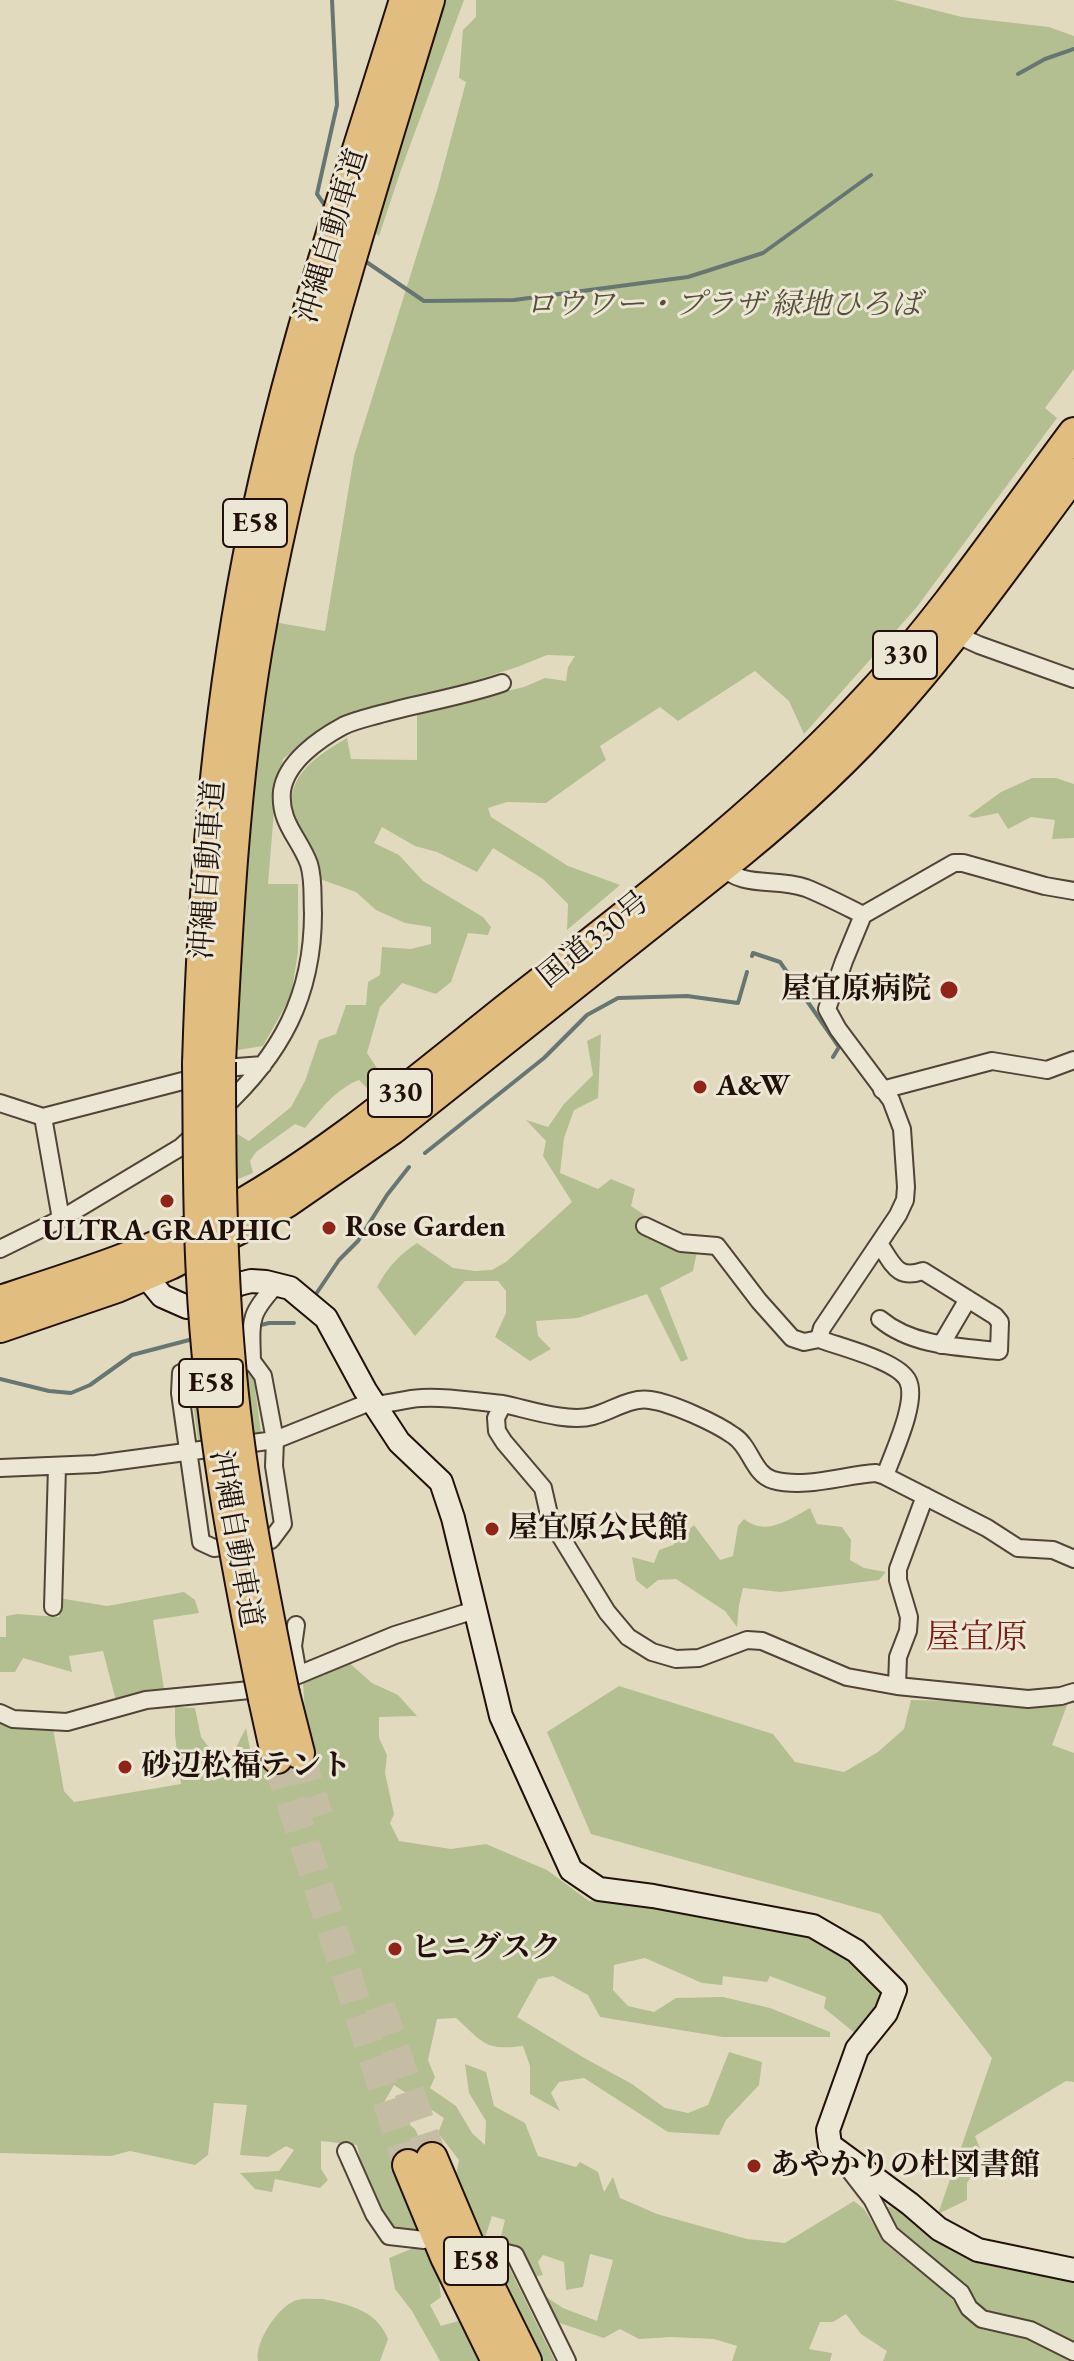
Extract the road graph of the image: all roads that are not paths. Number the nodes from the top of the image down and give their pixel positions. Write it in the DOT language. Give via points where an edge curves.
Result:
graph roads {
  1 [pos="405,0"];
  2 [pos="429,0"];
  3 [pos="1074,433"];
  4 [pos="1074,474"];
  5 [pos="955,634"];
  6 [pos="1074,679"];
  7 [pos="502,683"];
  8 [pos="714,858"];
  9 [pos="1074,891"];
  10 [pos="863,915"];
  11 [pos="1074,1060"];
  12 [pos="209,1063"];
  13 [pos="263,1065"];
  14 [pos="882,1090"];
  15 [pos="0,1103"];
  16 [pos="43,1117"];
  17 [pos="61,1219"];
  18 [pos="645,1226"];
  19 [pos="880,1245"];
  20 [pos="0,1249"];
  21 [pos="143,1264"];
  22 [pos="277,1284"];
  23 [pos="968,1299"];
  24 [pos="0,1301"];
  25 [pos="880,1319"];
  26 [pos="0,1327"];
  27 [pos="819,1339"];
  28 [pos="941,1345"];
  29 [pos="252,1361"];
  30 [pos="503,1404"];
  31 [pos="377,1406"];
  32 [pos="275,1440"];
  33 [pos="188,1452"];
  34 [pos="57,1467"];
  35 [pos="0,1468"];
  36 [pos="885,1476"];
  37 [pos="925,1496"];
  38 [pos="1074,1559"];
  39 [pos="53,1607"];
  40 [pos="475,1610"];
  41 [pos="296,1625"];
  42 [pos="897,1686"];
  43 [pos="282,1689"];
  44 [pos="1074,1692"];
  45 [pos="0,1713"];
  46 [pos="288,1756"];
  47 [pos="830,2145"];
  48 [pos="346,2151"];
  49 [pos="424,2240"];
  50 [pos="490,2249"];
  51 [pos="1074,2270"];
  52 [pos="1074,2352"];
  53 [pos="497,2361"];
  54 [pos="526,2361"];
  55 [pos="567,2361"];
  1 -- 12 [label="highway, 沖縄自動車道 / E58" via="303,334 248,557 214,795 204,925"];
  2 -- 12 [label="highway, 沖縄自動車道 / E58" via="327,337 266,602 235,809"];
  3 -- 8 [label="highway, 国道330号 / 330" via="875,691"];
  4 -- 5 [label="highway, 国道330号 / 330"];
  5 -- 6 [label="street"];
  5 -- 8 [label="highway, 国道330号 / 330" via="894,707 787,813"];
  7 -- 13 [label="street" via="345,725 294,765 283,787 281,808 312,880 311,949 290,1023"];
  8 -- 10 [label="street" via="741,880 804,888"];
  8 -- 21 [label="highway, 国道330号 / 330" via="309,1161"];
  9 -- 10 [label="street" via="954,863"];
  10 -- 14 [label="street" via="827,1009"];
  11 -- 14 [label="street" via="1047,1070 992,1061"];
  12 -- 43 [label="highway, 沖縄自動車道 / E58, bridge" via="229,1355"];
  13 -- 16 [label="street" via="237,1067"];
  13 -- 17 [label="street" via="181,1147"];
  14 -- 19 [label="street" via="902,1129 906,1187 905,1200"];
  15 -- 16 [label="street"];
  16 -- 17 [label="street"];
  17 -- 20 [label="street"];
  18 -- 27 [label="street" via="681,1243 717,1246 792,1338"];
  19 -- 23 [label="street" via="897,1270 923,1271"];
  19 -- 27 [label="street"];
  21 -- 22 [label="street" via="162,1296 187,1307 206,1305 239,1284"];
  21 -- 24 [label="highway, 国道330号 / 330" via="107,1267"];
  21 -- 26 [label="highway, 国道330号 / 330" via="117,1287"];
  22 -- 29 [label="street" via="251,1318"];
  22 -- 31 [label="street" via="290,1288 326,1318"];
  23 -- 28 [label="street"];
  23 -- 28 [label="street" via="1000,1322 999,1351"];
  25 -- 28 [label="street"];
  27 -- 36 [label="street" via="879,1360 909,1381 908,1410"];
  29 -- 32 [label="street" via="263,1376"];
  29 -- 33 [label="street" via="181,1373"];
  30 -- 31 [label="street" via="432,1397"];
  30 -- 36 [label="street" via="590,1417 638,1399 653,1400 736,1436 760,1474 773,1480"];
  30 -- 42 [label="street" via="497,1431 543,1488 550,1519 628,1637 676,1659 699,1658 747,1640 762,1641 847,1677"];
  31 -- 32 [label="street" via="365,1404"];
  31 -- 40 [label="street" via="399,1442 441,1482"];
  32 -- 33 [label="street"];
  32 -- 33 [label="street" via="283,1524 271,1540 258,1542 214,1548 201,1542"];
  33 -- 34 [label="street"];
  34 -- 35 [label="street"];
  34 -- 39 [label="street"];
  36 -- 37 [label="street"];
  37 -- 38 [label="street" via="1018,1548 1053,1550"];
  37 -- 42 [label="street" via="898,1569 909,1617"];
  40 -- 43 [label="street" via="395,1635"];
  40 -- 47 [label="street" via="501,1716 571,1870 599,1889 813,1926 856,1951 895,1990 886,2013 857,2049 828,2130"];
  41 -- 43 [label="street"];
  42 -- 44 [label="street" via="1028,1699"];
  43 -- 45 [label="street" via="146,1700 67,1722 13,1719"];
  43 -- 46 [label="highway, 沖縄自動車道 / E58"];
  47 -- 51 [label="street" via="939,2229 978,2250"];
  47 -- 52 [label="street" via="872,2199 890,2234 961,2293 969,2308 982,2319 1030,2330"];
  48 -- 49 [label="street" via="389,2236"];
  50 -- 55 [label="street" via="515,2255"];
  53 -- 54 [label="highway, E58" via="446,2257 420,2161"];
}
